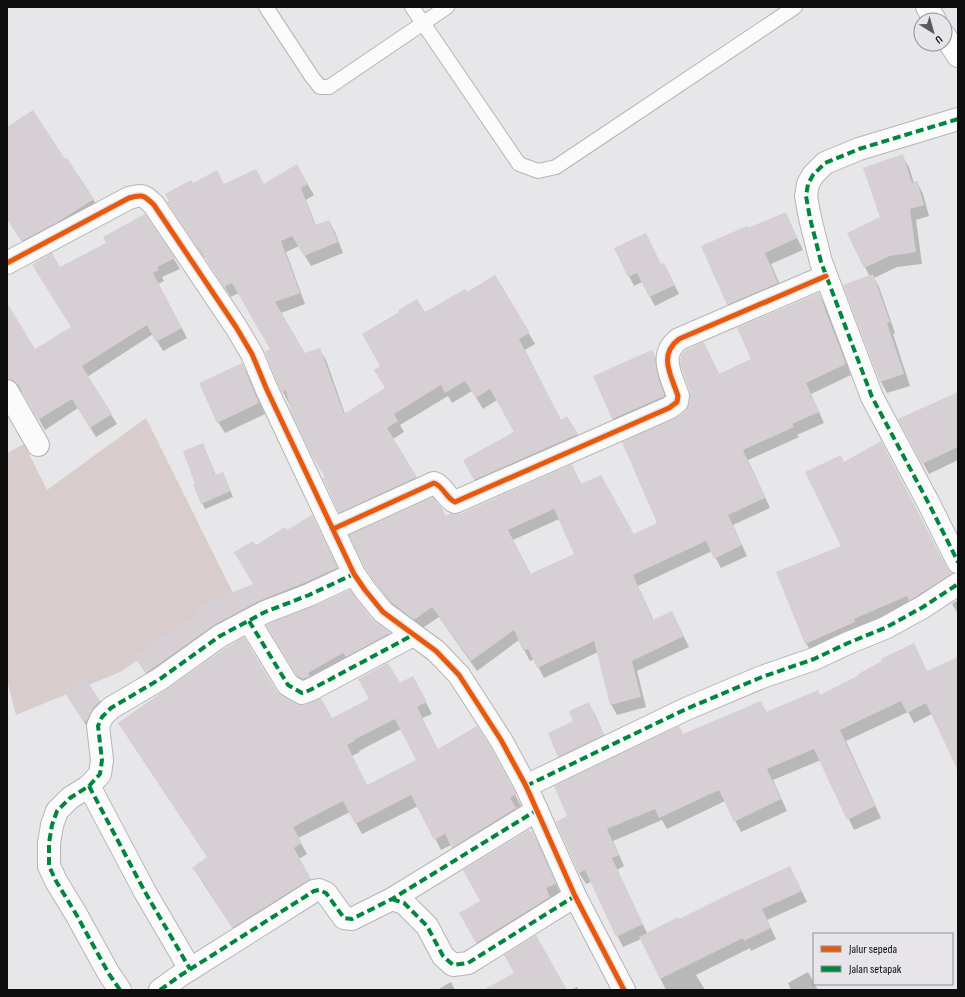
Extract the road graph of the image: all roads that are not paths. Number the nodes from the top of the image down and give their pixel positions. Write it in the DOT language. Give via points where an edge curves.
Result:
graph roads {
  1 [pos="266,7"];
  2 [pos="412,7"];
  3 [pos="447,7"];
  4 [pos="795,7"];
  5 [pos="424,23"];
  6 [pos="958,119"];
  7 [pos="7,263"];
  8 [pos="826,276"];
  9 [pos="7,391"];
  10 [pos="38,445"];
  11 [pos="333,529"];
  12 [pos="958,562"];
  13 [pos="354,574"];
  14 [pos="958,584"];
  15 [pos="249,621"];
  16 [pos="413,635"];
  17 [pos="89,786"];
  18 [pos="526,786"];
  19 [pos="537,810"];
  20 [pos="576,896"];
  21 [pos="392,899"];
  22 [pos="190,969"];
  23 [pos="120,990"];
  24 [pos="160,990"];
  25 [pos="624,990"];
  1 -- 5 [label="lane" via="320,87 329,86"];
  2 -- 5 [label="lane"];
  3 -- 5 [label="lane"];
  4 -- 5 [label="lane" via="556,167 538,172 519,164"];
  6 -- 8 [label="street" via="859,149 825,163 813,175 806,196"];
  7 -- 11 [label="street" via="128,198 146,196 164,218 252,354"];
  8 -- 11 [label="street" via="679,339 668,350 667,362 678,396 677,402 669,408 455,502 434,484"];
  8 -- 12 [label="street" via="872,397"];
  9 -- 10 [label="street"];
  11 -- 13 [label="street"];
  13 -- 15 [label="street"];
  13 -- 16 [label="street" via="383,612"];
  14 -- 18 [label="street" via="885,628 686,709"];
  15 -- 16 [label="street" via="288,685 302,693"];
  15 -- 17 [label="street" via="220,636 160,679 111,708 102,717 98,726 102,760 100,774"];
  16 -- 18 [label="street" via="436,651 459,675 501,740"];
  17 -- 22 [label="street" via="145,892"];
  17 -- 23 [label="street" via="70,798 57,811 50,837 49,866"];
  18 -- 19 [label="street"];
  19 -- 20 [label="street"];
  19 -- 21 [label="street"];
  20 -- 21 [label="street" via="468,963 453,965 443,956 427,926 404,903"];
  20 -- 25 [label="street"];
  21 -- 22 [label="street" via="352,919 344,918 326,893 314,891"];
  22 -- 24 [label="street"];
}
